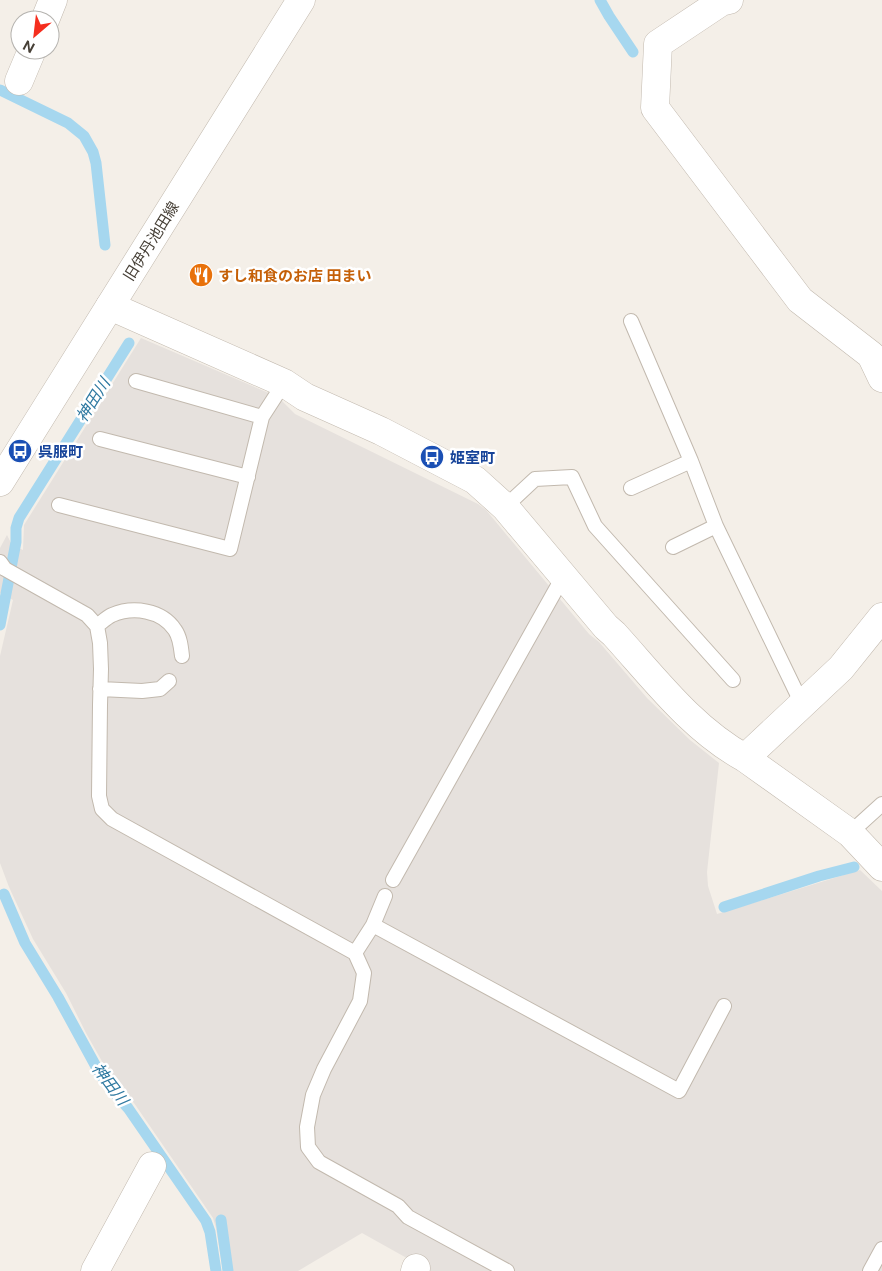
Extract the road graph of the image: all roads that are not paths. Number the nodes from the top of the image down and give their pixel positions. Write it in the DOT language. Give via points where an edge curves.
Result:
graph roads {
  1 [pos="301,0"];
  2 [pos="729,0"];
  3 [pos="28,60"];
  4 [pos="19,81"];
  5 [pos="110,306"];
  6 [pos="631,321"];
  7 [pos="882,378"];
  8 [pos="136,381"];
  9 [pos="284,384"];
  10 [pos="262,417"];
  11 [pos="100,439"];
  12 [pos="691,461"];
  13 [pos="248,477"];
  14 [pos="0,482"];
  15 [pos="631,488"];
  16 [pos="59,505"];
  17 [pos="505,506"];
  18 [pos="716,526"];
  19 [pos="673,547"];
  20 [pos="0,562"];
  21 [pos="564,575"];
  22 [pos="882,617"];
  23 [pos="97,626"];
  24 [pos="182,656"];
  25 [pos="169,680"];
  26 [pos="733,680"];
  27 [pos="100,689"];
  28 [pos="802,704"];
  29 [pos="745,758"];
  30 [pos="882,804"];
  31 [pos="850,833"];
  32 [pos="882,867"];
  33 [pos="394,880"];
  34 [pos="385,896"];
  35 [pos="373,925"];
  36 [pos="355,953"];
  37 [pos="724,1006"];
  38 [pos="152,1166"];
  39 [pos="882,1249"];
  40 [pos="95,1271"];
  41 [pos="507,1271"];
  42 [pos="870,1271"];
  1 -- 5 [label="street, 旧伊丹池田線"];
  2 -- 7 [label="street" via="721,2 658,44 655,108 800,300 871,355"];
  3 -- 4 [label="street"];
  5 -- 9 [label="street"];
  5 -- 14 [label="street, 旧伊丹池田線"];
  6 -- 12 [label="lane"];
  8 -- 10 [label="lane"];
  9 -- 10 [label="lane"];
  9 -- 17 [label="street" via="305,398 381,431 475,480"];
  10 -- 13 [label="lane"];
  11 -- 13 [label="lane"];
  12 -- 15 [label="lane"];
  12 -- 18 [label="lane"];
  13 -- 16 [label="lane" via="230,550"];
  17 -- 21 [label="street"];
  17 -- 26 [label="lane" via="535,479 572,477 595,526"];
  18 -- 19 [label="lane"];
  18 -- 28 [label="lane"];
  20 -- 23 [label="lane" via="5,570 88,615"];
  21 -- 29 [label="street" via="606,627 697,724"];
  21 -- 33 [label="lane"];
  22 -- 28 [label="street" via="841,668"];
  23 -- 24 [label="lane" via="111,615 130,610 148,611 166,620 175,630"];
  23 -- 27 [label="lane"];
  25 -- 27 [label="lane" via="160,689"];
  27 -- 36 [label="lane" via="99,796 102,809 112,819"];
  28 -- 29 [label="street"];
  29 -- 31 [label="street"];
  30 -- 31 [label="lane"];
  31 -- 32 [label="street"];
  34 -- 35 [label="lane"];
  35 -- 36 [label="lane"];
  35 -- 37 [label="lane" via="679,1091"];
  36 -- 41 [label="lane" via="364,973 360,1000 313,1095 307,1127 308,1147 319,1162 398,1206 408,1217"];
  38 -- 40 [label="street"];
  39 -- 42 [label="lane"];
}
